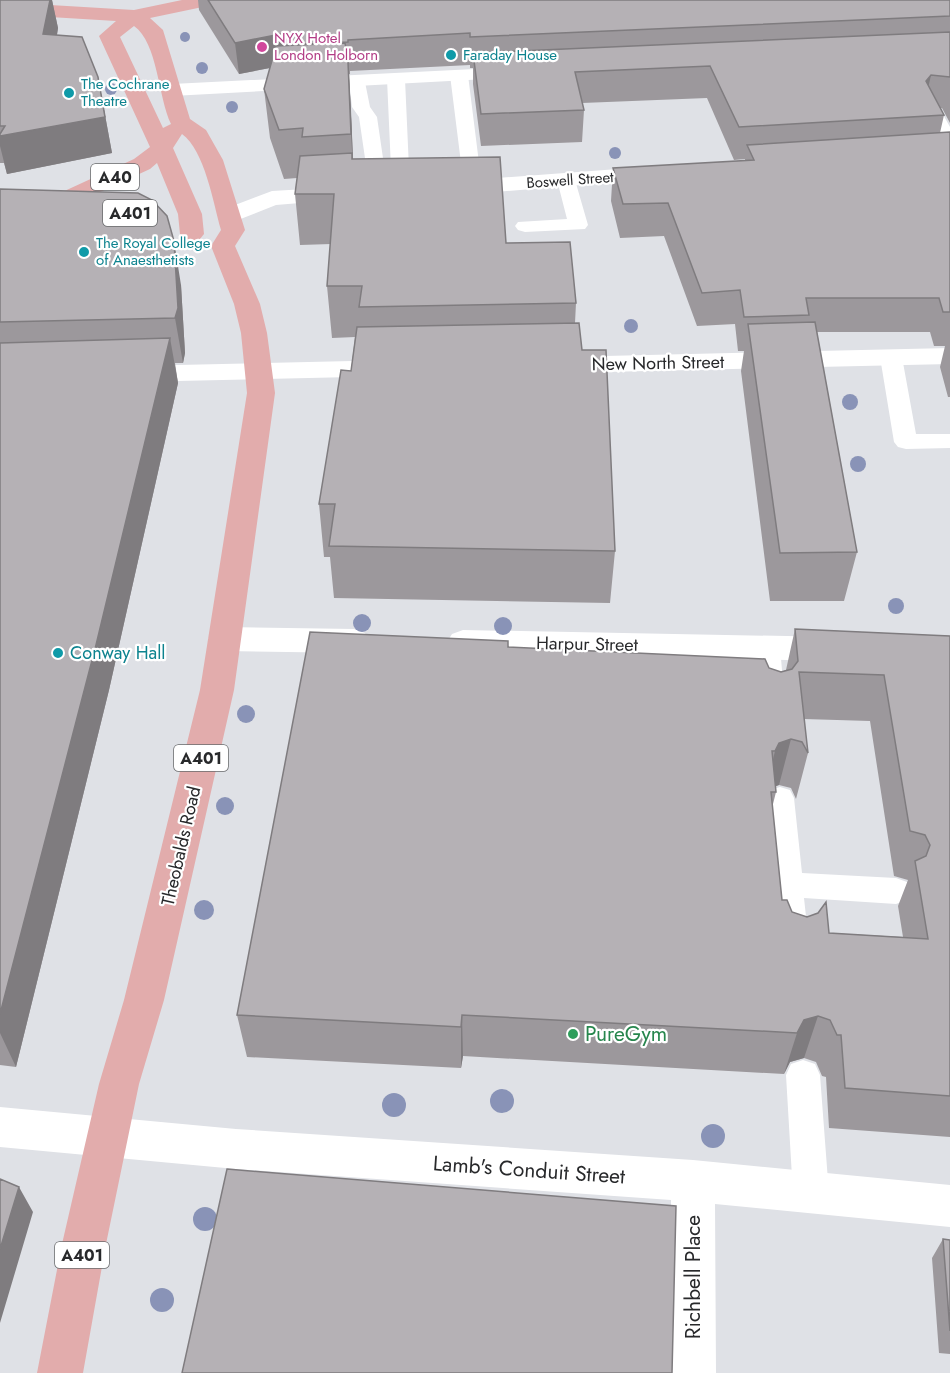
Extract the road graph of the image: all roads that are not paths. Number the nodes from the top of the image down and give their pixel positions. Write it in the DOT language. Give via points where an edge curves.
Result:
graph roads {
  1 [pos="210,0"];
  2 [pos="0,8"];
  3 [pos="132,8"];
  4 [pos="540,72"];
  5 [pos="459,75"];
  6 [pos="396,79"];
  7 [pos="358,81"];
  8 [pos="172,90"];
  9 [pos="932,114"];
  10 [pos="180,122"];
  11 [pos="950,147"];
  12 [pos="161,149"];
  13 [pos="375,165"];
  14 [pos="683,172"];
  15 [pos="566,180"];
  16 [pos="473,187"];
  17 [pos="401,191"];
  18 [pos="55,199"];
  19 [pos="103,209"];
  20 [pos="230,215"];
  21 [pos="166,222"];
  22 [pos="525,226"];
  23 [pos="192,234"];
  24 [pos="223,246"];
  25 [pos="950,356"];
  26 [pos="891,357"];
  27 [pos="532,366"];
  28 [pos="425,367"];
  29 [pos="259,370"];
  30 [pos="106,375"];
  31 [pos="950,441"];
  32 [pos="224,639"];
  33 [pos="380,641"];
  34 [pos="439,642"];
  35 [pos="767,647"];
  36 [pos="868,650"];
  37 [pos="771,706"];
  38 [pos="780,798"];
  39 [pos="788,885"];
  40 [pos="896,891"];
  41 [pos="793,945"];
  42 [pos="803,1075"];
  43 [pos="0,1126"];
  44 [pos="107,1139"];
  45 [pos="693,1181"];
  46 [pos="811,1194"];
  47 [pos="950,1206"];
  48 [pos="60,1373"];
  49 [pos="693,1373"];
  1 -- 3 [label="main road"];
  2 -- 3 [label="main road"];
  3 -- 8 [label="main road" via="153,30"];
  3 -- 12 [label="main road" via="108,36"];
  4 -- 5 [label="street"];
  5 -- 6 [label="street"];
  5 -- 16 [label="lane"];
  6 -- 7 [label="street"];
  6 -- 17 [label="lane"];
  7 -- 8 [label="street"];
  7 -- 13 [label="lane"];
  8 -- 10 [label="main road"];
  9 -- 11 [label="street"];
  10 -- 12 [label="main road, A40"];
  10 -- 20 [label="main road" via="198,135 212,160"];
  12 -- 18 [label="main road, A40" via="142,164"];
  12 -- 23 [label="main road" via="190,214"];
  14 -- 15 [label="street, Boswell Street"];
  15 -- 16 [label="street, Boswell Street"];
  15 -- 22 [label="lane" via="578,225"];
  16 -- 17 [label="street, Boswell Street"];
  17 -- 20 [label="street, Boswell Street" via="272,198"];
  18 -- 19 [label="main road, A401"];
  20 -- 24 [label="main road" via="233,230"];
  21 -- 23 [label="main road, A401"];
  23 -- 24 [label="main road, A401" via="204,243"];
  24 -- 29 [label="main road, Theobalds Road / A401" via="247,304"];
  25 -- 26 [label="street, New North Street"];
  26 -- 27 [label="street, New North Street"];
  26 -- 31 [label="lane" via="906,442"];
  28 -- 29 [label="street"];
  29 -- 30 [label="street"];
  29 -- 32 [label="main road, Theobalds Road / A401" via="261,393"];
  32 -- 33 [label="street"];
  32 -- 44 [label="main road, Theobalds Road / A401" via="215,702"];
  34 -- 35 [label="street, Harpur Street"];
  35 -- 36 [label="street, Harpur Street"];
  35 -- 37 [label="lane"];
  38 -- 39 [label="lane"];
  39 -- 40 [label="lane"];
  39 -- 41 [label="lane"];
  42 -- 46 [label="lane"];
  43 -- 44 [label="street, Lamb's Conduit Street"];
  44 -- 45 [label="street, Lamb's Conduit Street"];
  44 -- 48 [label="main road, Theobalds Road / A401"];
  45 -- 46 [label="street, Lamb's Conduit Street"];
  45 -- 49 [label="street, Richbell Place"];
  46 -- 47 [label="street, Lamb's Conduit Street"];
}
